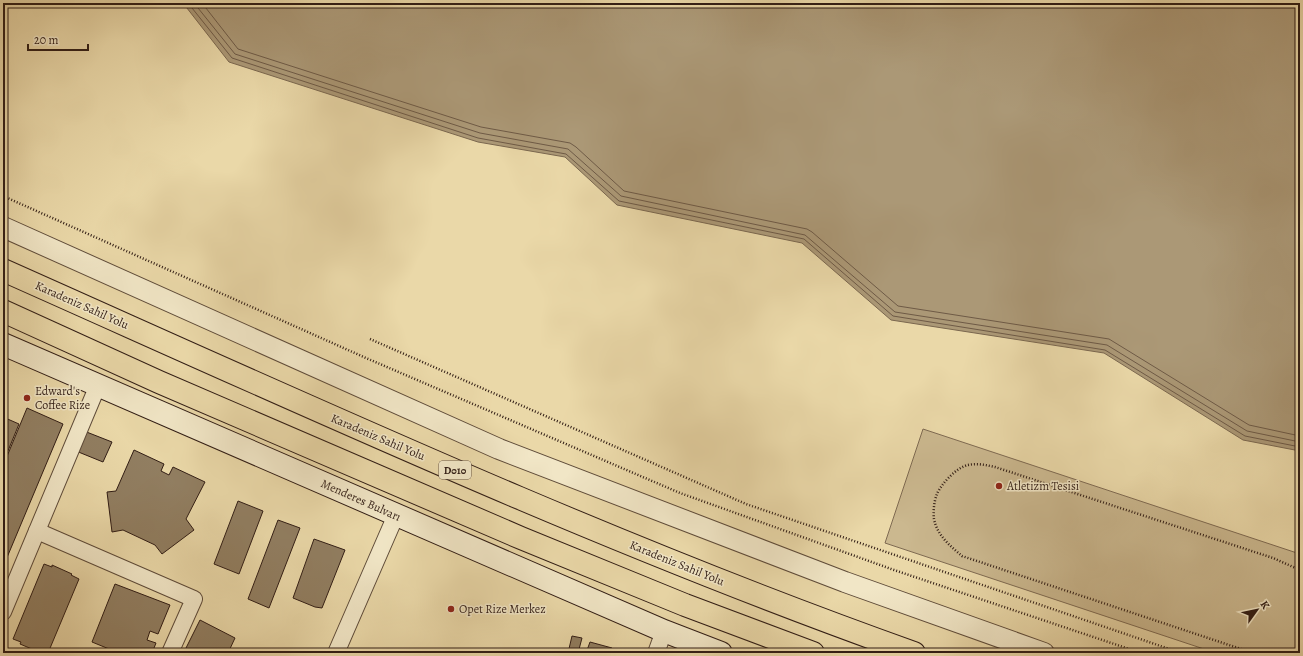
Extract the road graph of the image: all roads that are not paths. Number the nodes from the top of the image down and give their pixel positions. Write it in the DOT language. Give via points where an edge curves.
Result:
graph roads {
  1 [pos="3,227"];
  2 [pos="3,270"];
  3 [pos="3,311"];
  4 [pos="3,344"];
  5 [pos="98,385"];
  6 [pos="396,515"];
  7 [pos="37,531"];
  8 [pos="3,612"];
  9 [pos="664,631"];
  10 [pos="170,653"];
  11 [pos="336,653"];
  12 [pos="656,653"];
  13 [pos="721,653"];
  14 [pos="813,653"];
  15 [pos="914,653"];
  16 [pos="1044,653"];
  1 -- 16 [label="street" via="499,449 845,582"];
  2 -- 15 [label="highway, Karadeniz Sahil Yolu / D010" via="372,435 619,540 767,599"];
  3 -- 14 [label="highway" via="159,382 521,538 685,605"];
  4 -- 5 [label="main road, Menderes Bulvarı"];
  5 -- 6 [label="main road, Menderes Bulvarı"];
  5 -- 7 [label="street"];
  6 -- 9 [label="main road, Menderes Bulvarı"];
  6 -- 11 [label="street"];
  7 -- 8 [label="street"];
  7 -- 10 [label="street" via="194,599"];
  9 -- 12 [label="street"];
  9 -- 13 [label="main road, Menderes Bulvarı"];
}
